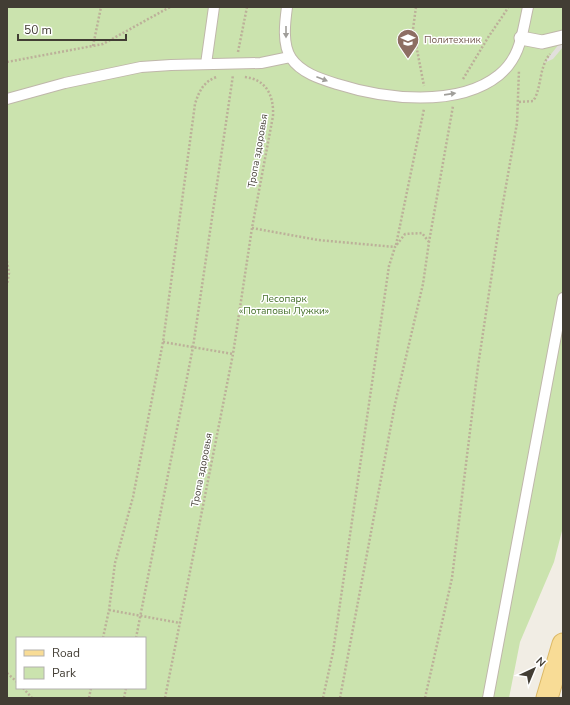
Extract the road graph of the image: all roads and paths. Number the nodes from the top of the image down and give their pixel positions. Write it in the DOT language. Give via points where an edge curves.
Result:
graph roads {
  1 [pos="101,7"];
  2 [pos="170,7"];
  3 [pos="214,7"];
  4 [pos="247,7"];
  5 [pos="287,7"];
  6 [pos="416,7"];
  7 [pos="508,7"];
  8 [pos="528,7"];
  9 [pos="563,37"];
  10 [pos="520,43"];
  11 [pos="94,46"];
  12 [pos="555,49"];
  13 [pos="290,57"];
  14 [pos="7,62"];
  15 [pos="235,63"];
  16 [pos="206,64"];
  17 [pos="221,76"];
  18 [pos="227,76"];
  19 [pos="241,76"];
  20 [pos="454,94"];
  21 [pos="427,97"];
  22 [pos="7,99"];
  23 [pos="519,102"];
  24 [pos="252,228"];
  25 [pos="429,242"];
  26 [pos="395,247"];
  27 [pos="7,261"];
  28 [pos="7,285"];
  29 [pos="563,298"];
  30 [pos="163,342"];
  31 [pos="193,348"];
  32 [pos="233,354"];
  33 [pos="109,610"];
  34 [pos="140,616"];
  35 [pos="180,623"];
  36 [pos="103,637"];
  37 [pos="136,637"];
  38 [pos="563,644"];
  39 [pos="7,673"];
  40 [pos="16,681"];
  41 [pos="24,689"];
  42 [pos="32,698"];
  43 [pos="165,698"];
  44 [pos="323,698"];
  45 [pos="340,698"];
  46 [pos="425,698"];
  47 [pos="488,698"];
  48 [pos="547,698"];
  1 -- 11 [label="path"];
  2 -- 11 [label="path" via="103,44"];
  3 -- 16 [label="street"];
  4 -- 15 [label="path"];
  5 -- 13 [label="street, one-way" via="286,40"];
  6 -- 21 [label="path" via="413,29"];
  7 -- 20 [label="path"];
  8 -- 10 [label="street"];
  9 -- 10 [label="street" via="542,42"];
  10 -- 20 [label="street" via="509,65 499,75 471,90"];
  10 -- 23 [label="path"];
  11 -- 14 [label="path"];
  12 -- 23 [label="path" via="544,63 533,101"];
  13 -- 15 [label="street" via="261,63"];
  13 -- 21 [label="street, one-way" via="311,75 349,88 392,96"];
  15 -- 16 [label="street"];
  16 -- 22 [label="street" via="141,67 65,82"];
  17 -- 30 [label="path" via="204,85 195,104"];
  18 -- 31 [label="path" via="233,76"];
  19 -- 24 [label="path, Тропа здоровья" via="258,81 266,87 274,106"];
  21 -- 20 [label="street, one-way"];
  20 -- 25 [label="path"];
  21 -- 26 [label="path"];
  23 -- 46 [label="path" via="478,366 452,578"];
  24 -- 26 [label="path" via="318,240"];
  24 -- 32 [label="path, Тропа здоровья"];
  25 -- 26 [label="path" via="422,233 405,234"];
  25 -- 45 [label="path" via="423,284 395,404"];
  26 -- 44 [label="path" via="388,273 333,652"];
  27 -- 28 [label="path"];
  29 -- 47 [label="street"];
  30 -- 31 [label="path"];
  30 -- 33 [label="path" via="133,497 115,563"];
  31 -- 32 [label="path"];
  31 -- 34 [label="path"];
  32 -- 35 [label="path, Тропа здоровья"];
  33 -- 34 [label="path"];
  33 -- 36 [label="path"];
  34 -- 35 [label="path"];
  34 -- 37 [label="path"];
  35 -- 43 [label="path, Тропа здоровья"];
  38 -- 48 [label="main road"];
  39 -- 40 [label="path"];
  41 -- 42 [label="path"];
}
